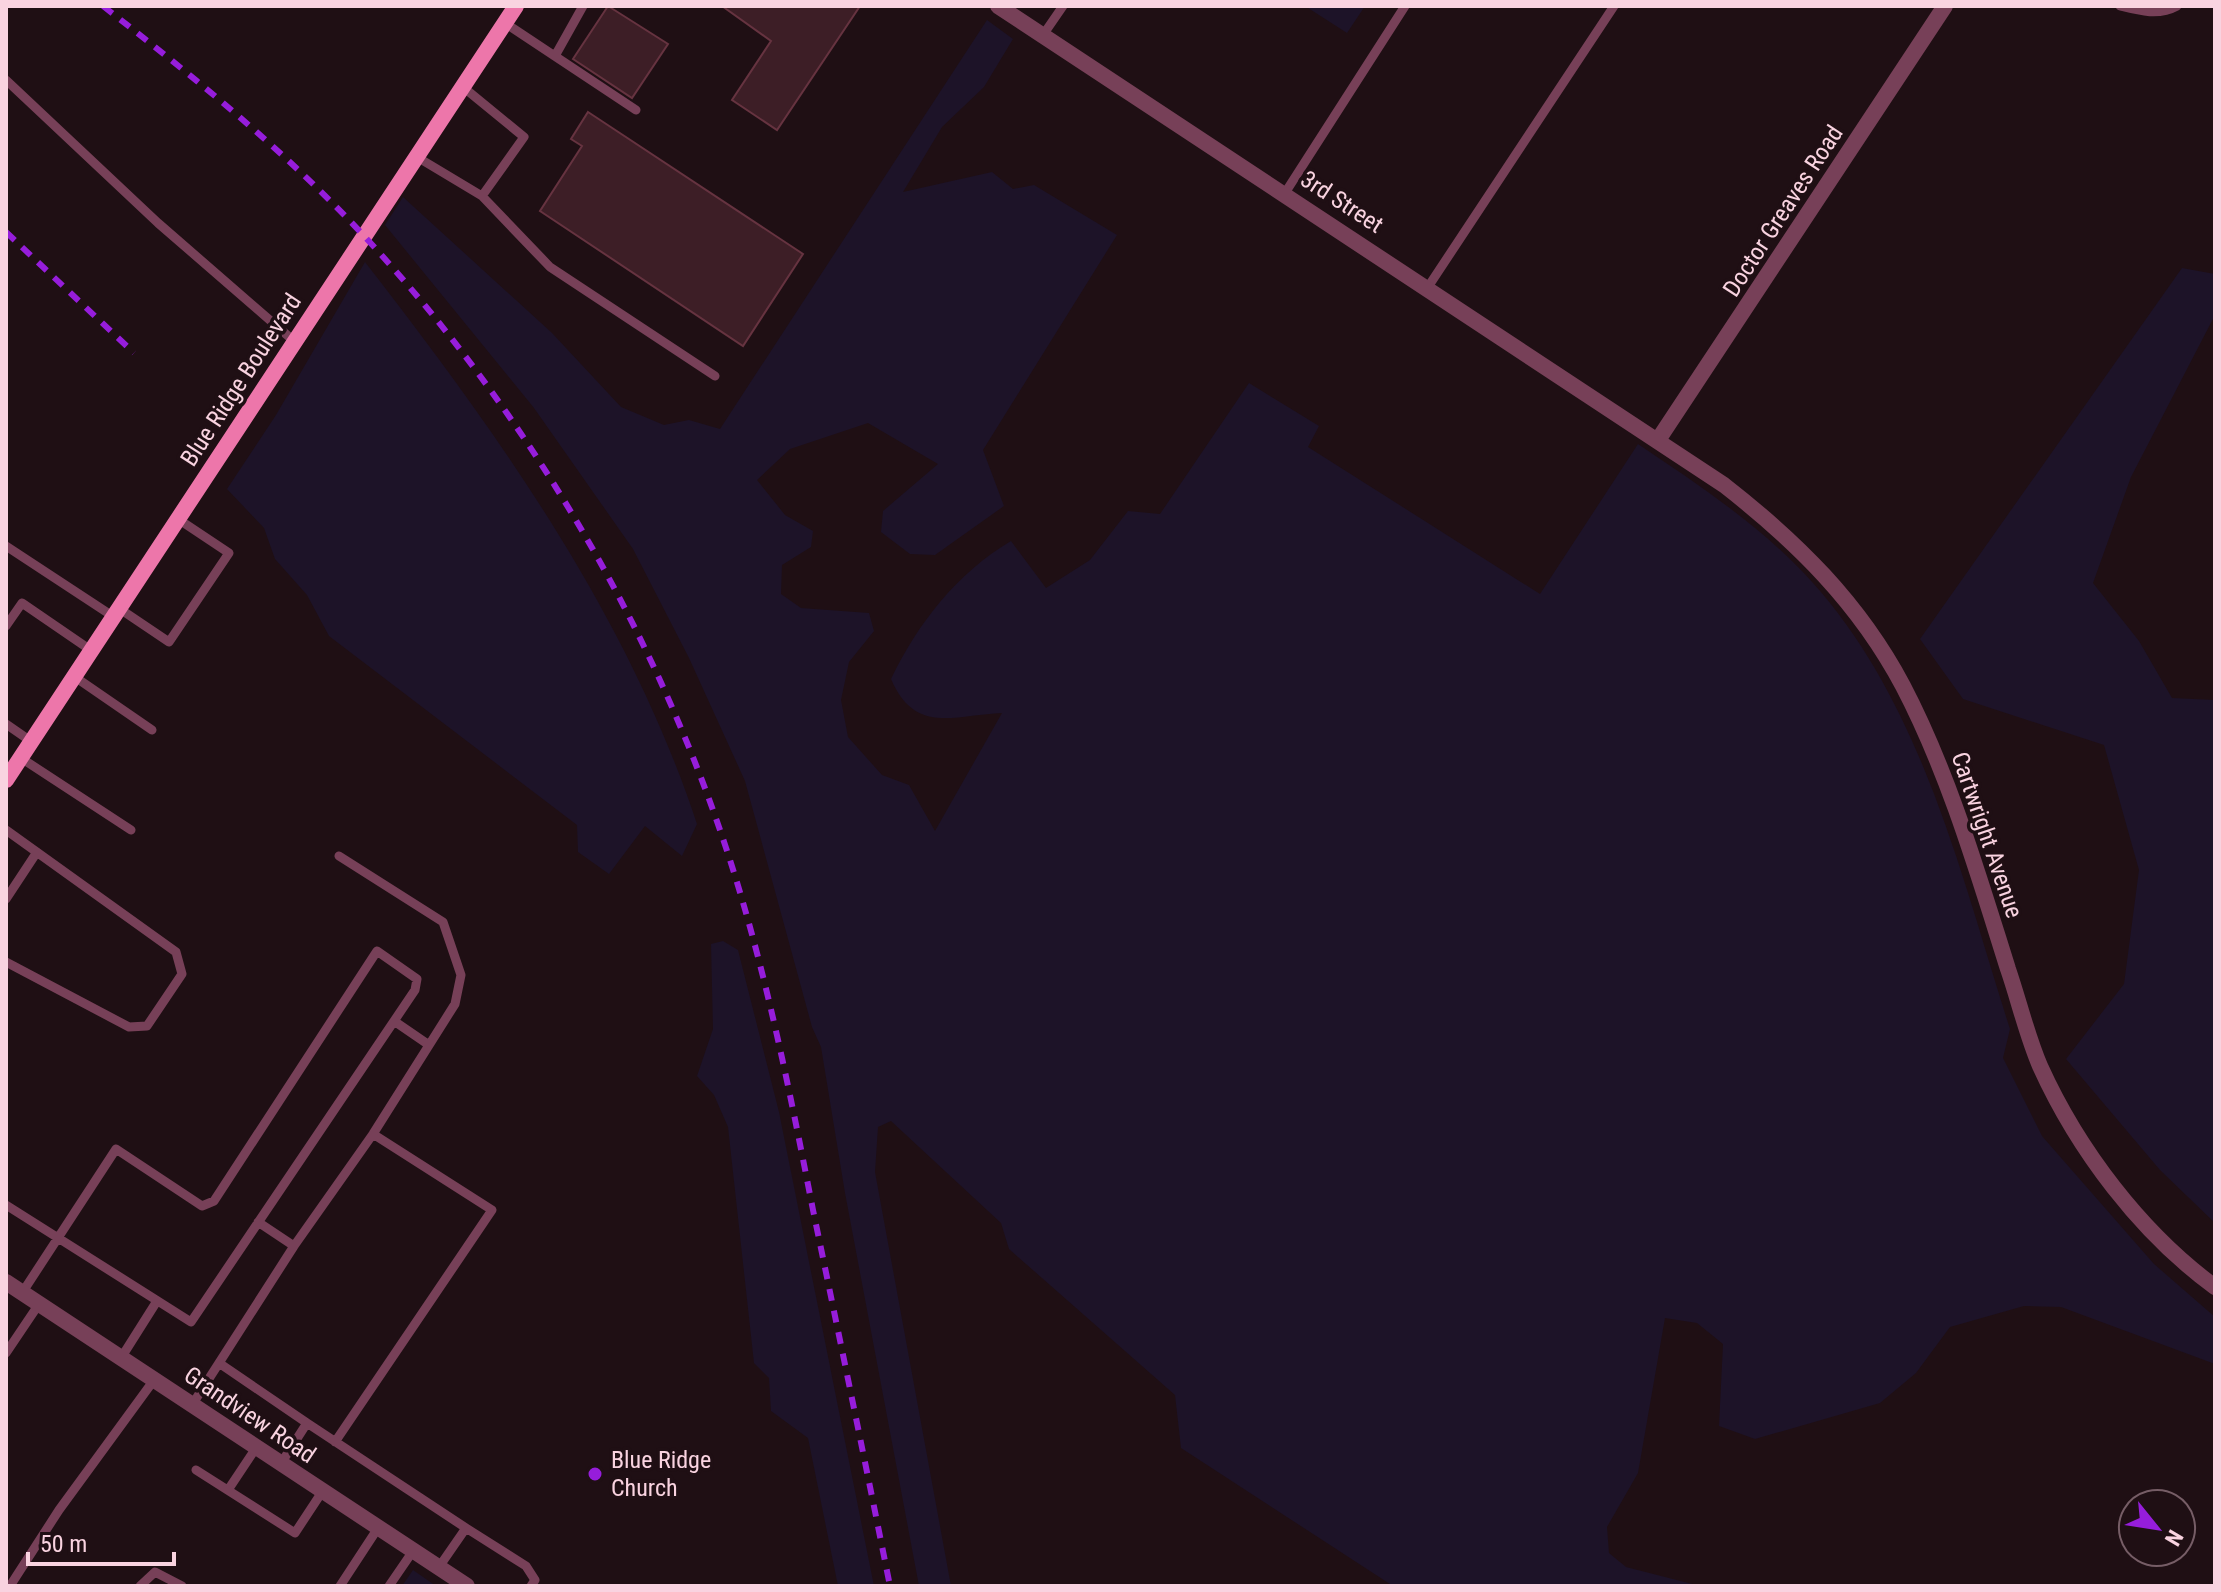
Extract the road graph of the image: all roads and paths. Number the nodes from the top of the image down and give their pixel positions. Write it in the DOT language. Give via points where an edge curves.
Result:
graph roads {
  1 [pos="516,6"];
  2 [pos="583,6"];
  3 [pos="998,6"];
  4 [pos="1063,6"];
  5 [pos="1405,6"];
  6 [pos="1614,6"];
  7 [pos="1945,6"];
  8 [pos="2120,6"];
  9 [pos="2177,6"];
  10 [pos="505,23"];
  11 [pos="1043,35"];
  12 [pos="555,56"];
  13 [pos="6,80"];
  14 [pos="463,87"];
  15 [pos="636,110"];
  16 [pos="417,157"];
  17 [pos="1285,193"];
  18 [pos="482,196"];
  19 [pos="1428,287"];
  20 [pos="295,342"];
  21 [pos="715,376"];
  22 [pos="1658,440"];
  23 [pos="178,519"];
  24 [pos="6,546"];
  25 [pos="117,613"];
  26 [pos="6,626"];
  27 [pos="92,651"];
  28 [pos="75,677"];
  29 [pos="6,724"];
  30 [pos="152,730"];
  31 [pos="32,742"];
  32 [pos="21,758"];
  33 [pos="6,780"];
  34 [pos="6,830"];
  35 [pos="131,830"];
  36 [pos="37,852"];
  37 [pos="339,856"];
  38 [pos="6,899"];
  39 [pos="6,962"];
  40 [pos="394,1021"];
  41 [pos="429,1045"];
  42 [pos="373,1134"];
  43 [pos="6,1205"];
  44 [pos="258,1222"];
  45 [pos="59,1238"];
  46 [pos="294,1246"];
  47 [pos="6,1282"];
  48 [pos="2215,1287"];
  49 [pos="22,1293"];
  50 [pos="157,1301"];
  51 [pos="39,1304"];
  52 [pos="6,1353"];
  53 [pos="121,1358"];
  54 [pos="219,1363"];
  55 [pos="154,1380"];
  56 [pos="192,1405"];
  57 [pos="307,1423"];
  58 [pos="335,1442"];
  59 [pos="256,1448"];
  60 [pos="280,1465"];
  61 [pos="196,1470"];
  62 [pos="228,1490"];
  63 [pos="322,1492"];
  64 [pos="378,1528"];
  65 [pos="466,1528"];
  66 [pos="413,1551"];
  67 [pos="439,1567"];
  68 [pos="10,1586"];
  69 [pos="140,1586"];
  70 [pos="182,1586"];
  71 [pos="340,1586"];
  72 [pos="389,1586"];
  73 [pos="467,1586"];
  74 [pos="531,1586"];
  1 -- 10 [label="main road, Blue Ridge Boulevard"];
  2 -- 12 [label="lane"];
  3 -- 11 [label="street, 3rd Street"];
  4 -- 11 [label="lane"];
  5 -- 17 [label="lane"];
  6 -- 19 [label="lane"];
  7 -- 22 [label="street, Doctor Greaves Road"];
  8 -- 9 [label="lane" via="2149,12"];
  10 -- 12 [label="lane"];
  10 -- 14 [label="main road, Blue Ridge Boulevard"];
  11 -- 17 [label="street, 3rd Street"];
  12 -- 15 [label="lane"];
  13 -- 20 [label="lane"];
  14 -- 16 [label="main road, Blue Ridge Boulevard"];
  14 -- 18 [label="lane" via="524,137"];
  16 -- 18 [label="lane"];
  16 -- 20 [label="main road, Blue Ridge Boulevard"];
  17 -- 19 [label="street, 3rd Street"];
  18 -- 21 [label="lane" via="550,267"];
  19 -- 22 [label="street, 3rd Street"];
  20 -- 23 [label="main road, Blue Ridge Boulevard"];
  22 -- 48 [label="street, Cartwright Avenue" via="1777,526 1822,570 1879,643 1925,730 2039,1064 2064,1114 2143,1221"];
  23 -- 25 [label="main road, Blue Ridge Boulevard"];
  23 -- 25 [label="lane" via="229,553 169,642"];
  24 -- 25 [label="lane"];
  25 -- 27 [label="main road, Blue Ridge Boulevard"];
  26 -- 27 [label="lane" via="22,603"];
  27 -- 28 [label="main road, Blue Ridge Boulevard"];
  28 -- 30 [label="lane"];
  28 -- 31 [label="main road, Blue Ridge Boulevard"];
  29 -- 31 [label="lane"];
  31 -- 32 [label="main road, Blue Ridge Boulevard"];
  32 -- 33 [label="main road, Blue Ridge Boulevard"];
  32 -- 35 [label="lane"];
  34 -- 36 [label="lane"];
  36 -- 38 [label="lane"];
  36 -- 39 [label="lane" via="176,952 182,974 147,1026 137,1029"];
  37 -- 41 [label="lane" via="443,922 461,975 455,1004"];
  40 -- 41 [label="lane"];
  40 -- 44 [label="lane"];
  40 -- 45 [label="lane" via="417,979 377,951 214,1201 202,1206 116,1149"];
  41 -- 42 [label="lane"];
  42 -- 46 [label="lane"];
  42 -- 58 [label="lane" via="492,1210"];
  43 -- 45 [label="lane"];
  44 -- 46 [label="lane"];
  44 -- 50 [label="lane" via="191,1322"];
  45 -- 49 [label="lane"];
  45 -- 50 [label="lane"];
  46 -- 54 [label="lane"];
  47 -- 49 [label="street, Grandview Road"];
  49 -- 51 [label="street, Grandview Road"];
  50 -- 53 [label="lane"];
  51 -- 52 [label="lane"];
  51 -- 53 [label="street, Grandview Road"];
  53 -- 55 [label="street, Grandview Road"];
  54 -- 56 [label="lane"];
  54 -- 57 [label="lane"];
  55 -- 56 [label="street, Grandview Road"];
  55 -- 68 [label="lane"];
  56 -- 59 [label="street, Grandview Road"];
  57 -- 58 [label="lane"];
  57 -- 60 [label="lane"];
  58 -- 65 [label="lane"];
  59 -- 60 [label="street, Grandview Road"];
  59 -- 62 [label="lane"];
  60 -- 63 [label="street, Grandview Road"];
  61 -- 62 [label="lane"];
  62 -- 63 [label="lane" via="295,1533"];
  63 -- 64 [label="street, Grandview Road"];
  64 -- 66 [label="street, Grandview Road"];
  64 -- 71 [label="lane"];
  65 -- 67 [label="lane"];
  65 -- 74 [label="lane" via="526,1566 535,1580"];
  66 -- 67 [label="street, Grandview Road"];
  66 -- 72 [label="lane"];
  67 -- 73 [label="street, Grandview Road"];
  69 -- 70 [label="lane" via="155,1572"];
}
